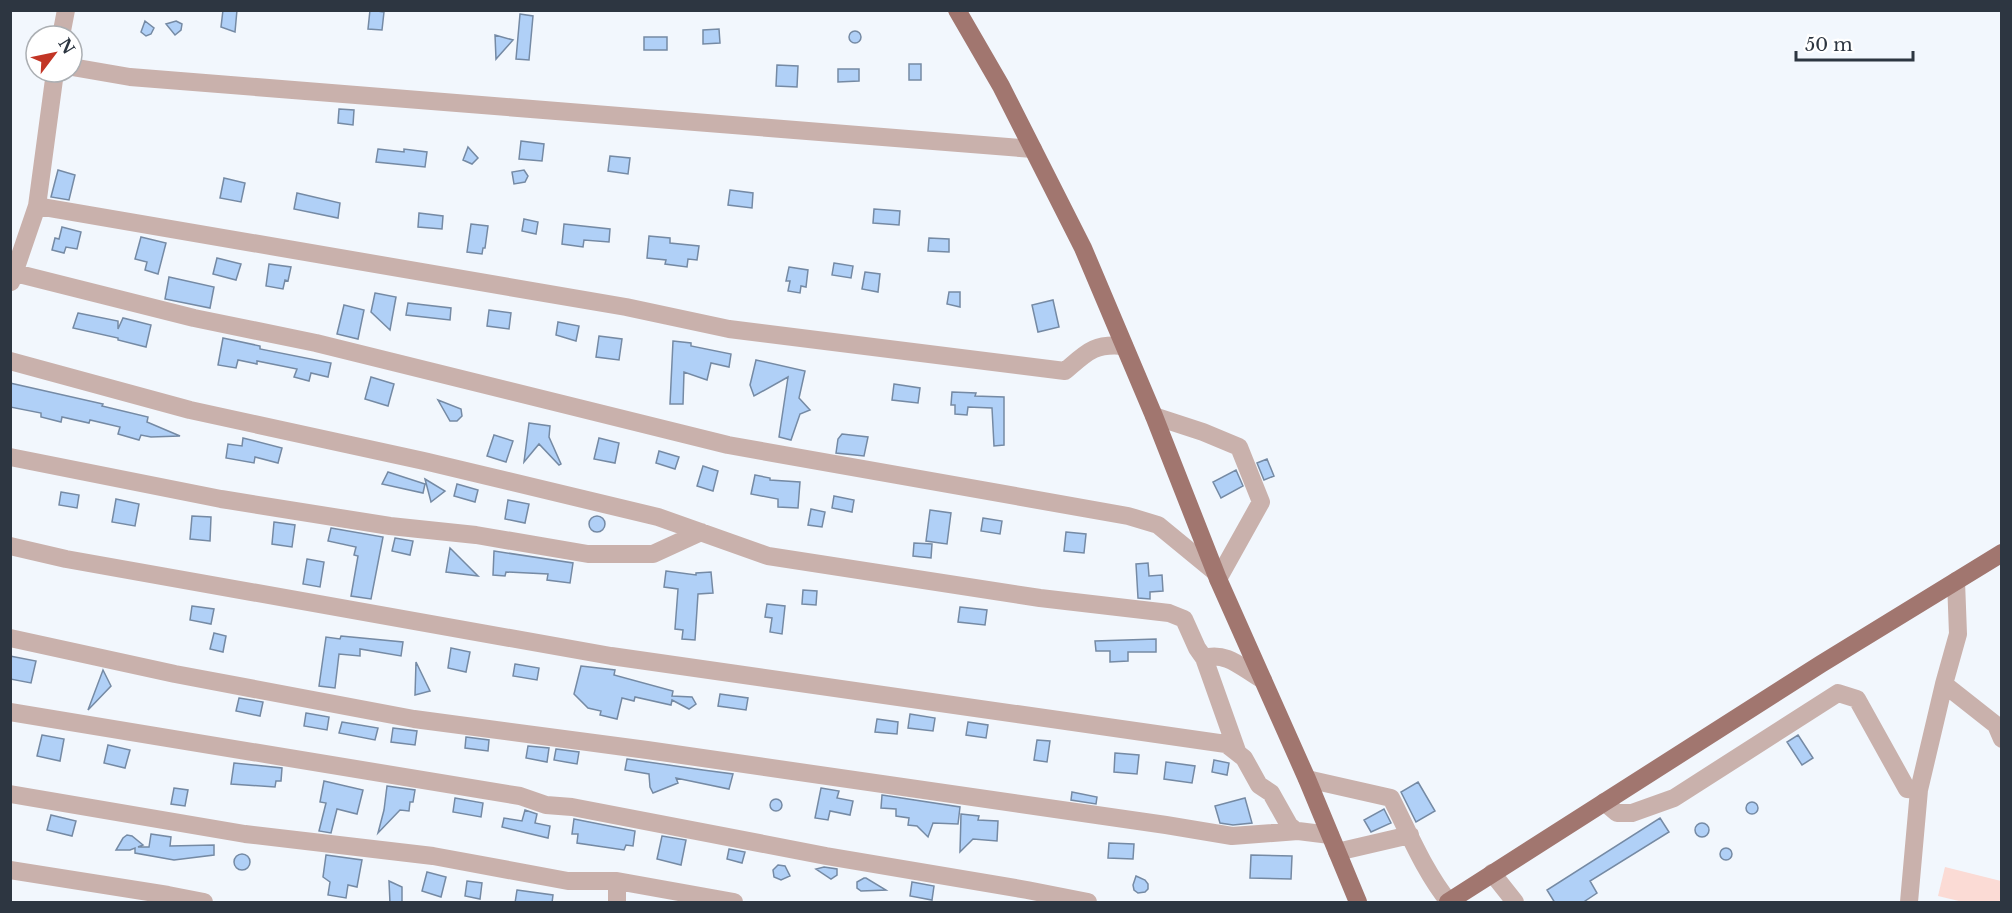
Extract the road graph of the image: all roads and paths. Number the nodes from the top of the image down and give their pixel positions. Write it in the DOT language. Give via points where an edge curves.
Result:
graph roads {
  1 [pos="957,10"];
  2 [pos="84,69"];
  3 [pos="53,84"];
  4 [pos="1033,149"];
  5 [pos="37,207"];
  6 [pos="18,235"];
  7 [pos="13,278"];
  8 [pos="1124,346"];
  9 [pos="10,361"];
  10 [pos="1154,416"];
  11 [pos="10,457"];
  12 [pos="701,532"];
  13 [pos="10,546"];
  14 [pos="2001,553"];
  15 [pos="1216,575"];
  16 [pos="1956,581"];
  17 [pos="10,638"];
  18 [pos="1204,658"];
  19 [pos="1263,680"];
  20 [pos="1944,684"];
  21 [pos="10,712"];
  22 [pos="2001,739"];
  23 [pos="1237,751"];
  24 [pos="1307,778"];
  25 [pos="1919,790"];
  26 [pos="10,794"];
  27 [pos="1604,801"];
  28 [pos="1296,831"];
  29 [pos="1410,835"];
  30 [pos="1334,843"];
  31 [pos="10,870"];
  32 [pos="1492,873"];
  33 [pos="617,881"];
  34 [pos="166,899"];
  35 [pos="1448,902"];
  36 [pos="204,903"];
  37 [pos="617,903"];
  38 [pos="734,903"];
  39 [pos="1088,903"];
  40 [pos="1358,903"];
  41 [pos="1515,903"];
  42 [pos="1909,903"];
  1 -- 4 [label="main road"];
  2 -- 4 [label="street" via="130,77"];
  3 -- 5 [label="street"];
  4 -- 8 [label="main road" via="1083,248"];
  5 -- 6 [label="street"];
  5 -- 8 [label="street" via="775,335 1065,371 1081,356 1100,347"];
  6 -- 7 [label="street"];
  7 -- 15 [label="street" via="316,343 728,445 1128,516 1158,525"];
  8 -- 10 [label="main road"];
  9 -- 12 [label="street" via="190,410 658,517"];
  10 -- 15 [label="main road"];
  10 -- 15 [label="street" via="1239,447 1261,502"];
  11 -- 12 [label="street" via="221,499 588,554 653,554"];
  12 -- 18 [label="street" via="768,556 1169,614 1184,619"];
  13 -- 23 [label="street" via="611,656 1226,744"];
  14 -- 16 [label="main road"];
  15 -- 19 [label="main road"];
  16 -- 20 [label="street" via="1958,634"];
  16 -- 27 [label="main road"];
  17 -- 28 [label="street" via="414,719 1232,836"];
  18 -- 19 [label="street" via="1216,654"];
  18 -- 23 [label="street"];
  19 -- 24 [label="main road"];
  20 -- 22 [label="street" via="1996,725"];
  20 -- 25 [label="street"];
  21 -- 39 [label="street" via="520,796 546,805"];
  23 -- 28 [label="street"];
  24 -- 29 [label="street" via="1391,798"];
  24 -- 30 [label="main road"];
  25 -- 27 [label="street" via="1907,789 1857,699 1838,693 1674,798 1632,813 1617,813"];
  25 -- 42 [label="street"];
  26 -- 33 [label="street" via="245,834 433,856 568,881"];
  27 -- 32 [label="main road"];
  28 -- 30 [label="street"];
  29 -- 30 [label="street"];
  29 -- 35 [label="street"];
  30 -- 40 [label="main road"];
  31 -- 34 [label="street"];
  32 -- 35 [label="main road"];
  32 -- 41 [label="street"];
  33 -- 37 [label="street"];
  33 -- 38 [label="street"];
  34 -- 36 [label="street"];
}
